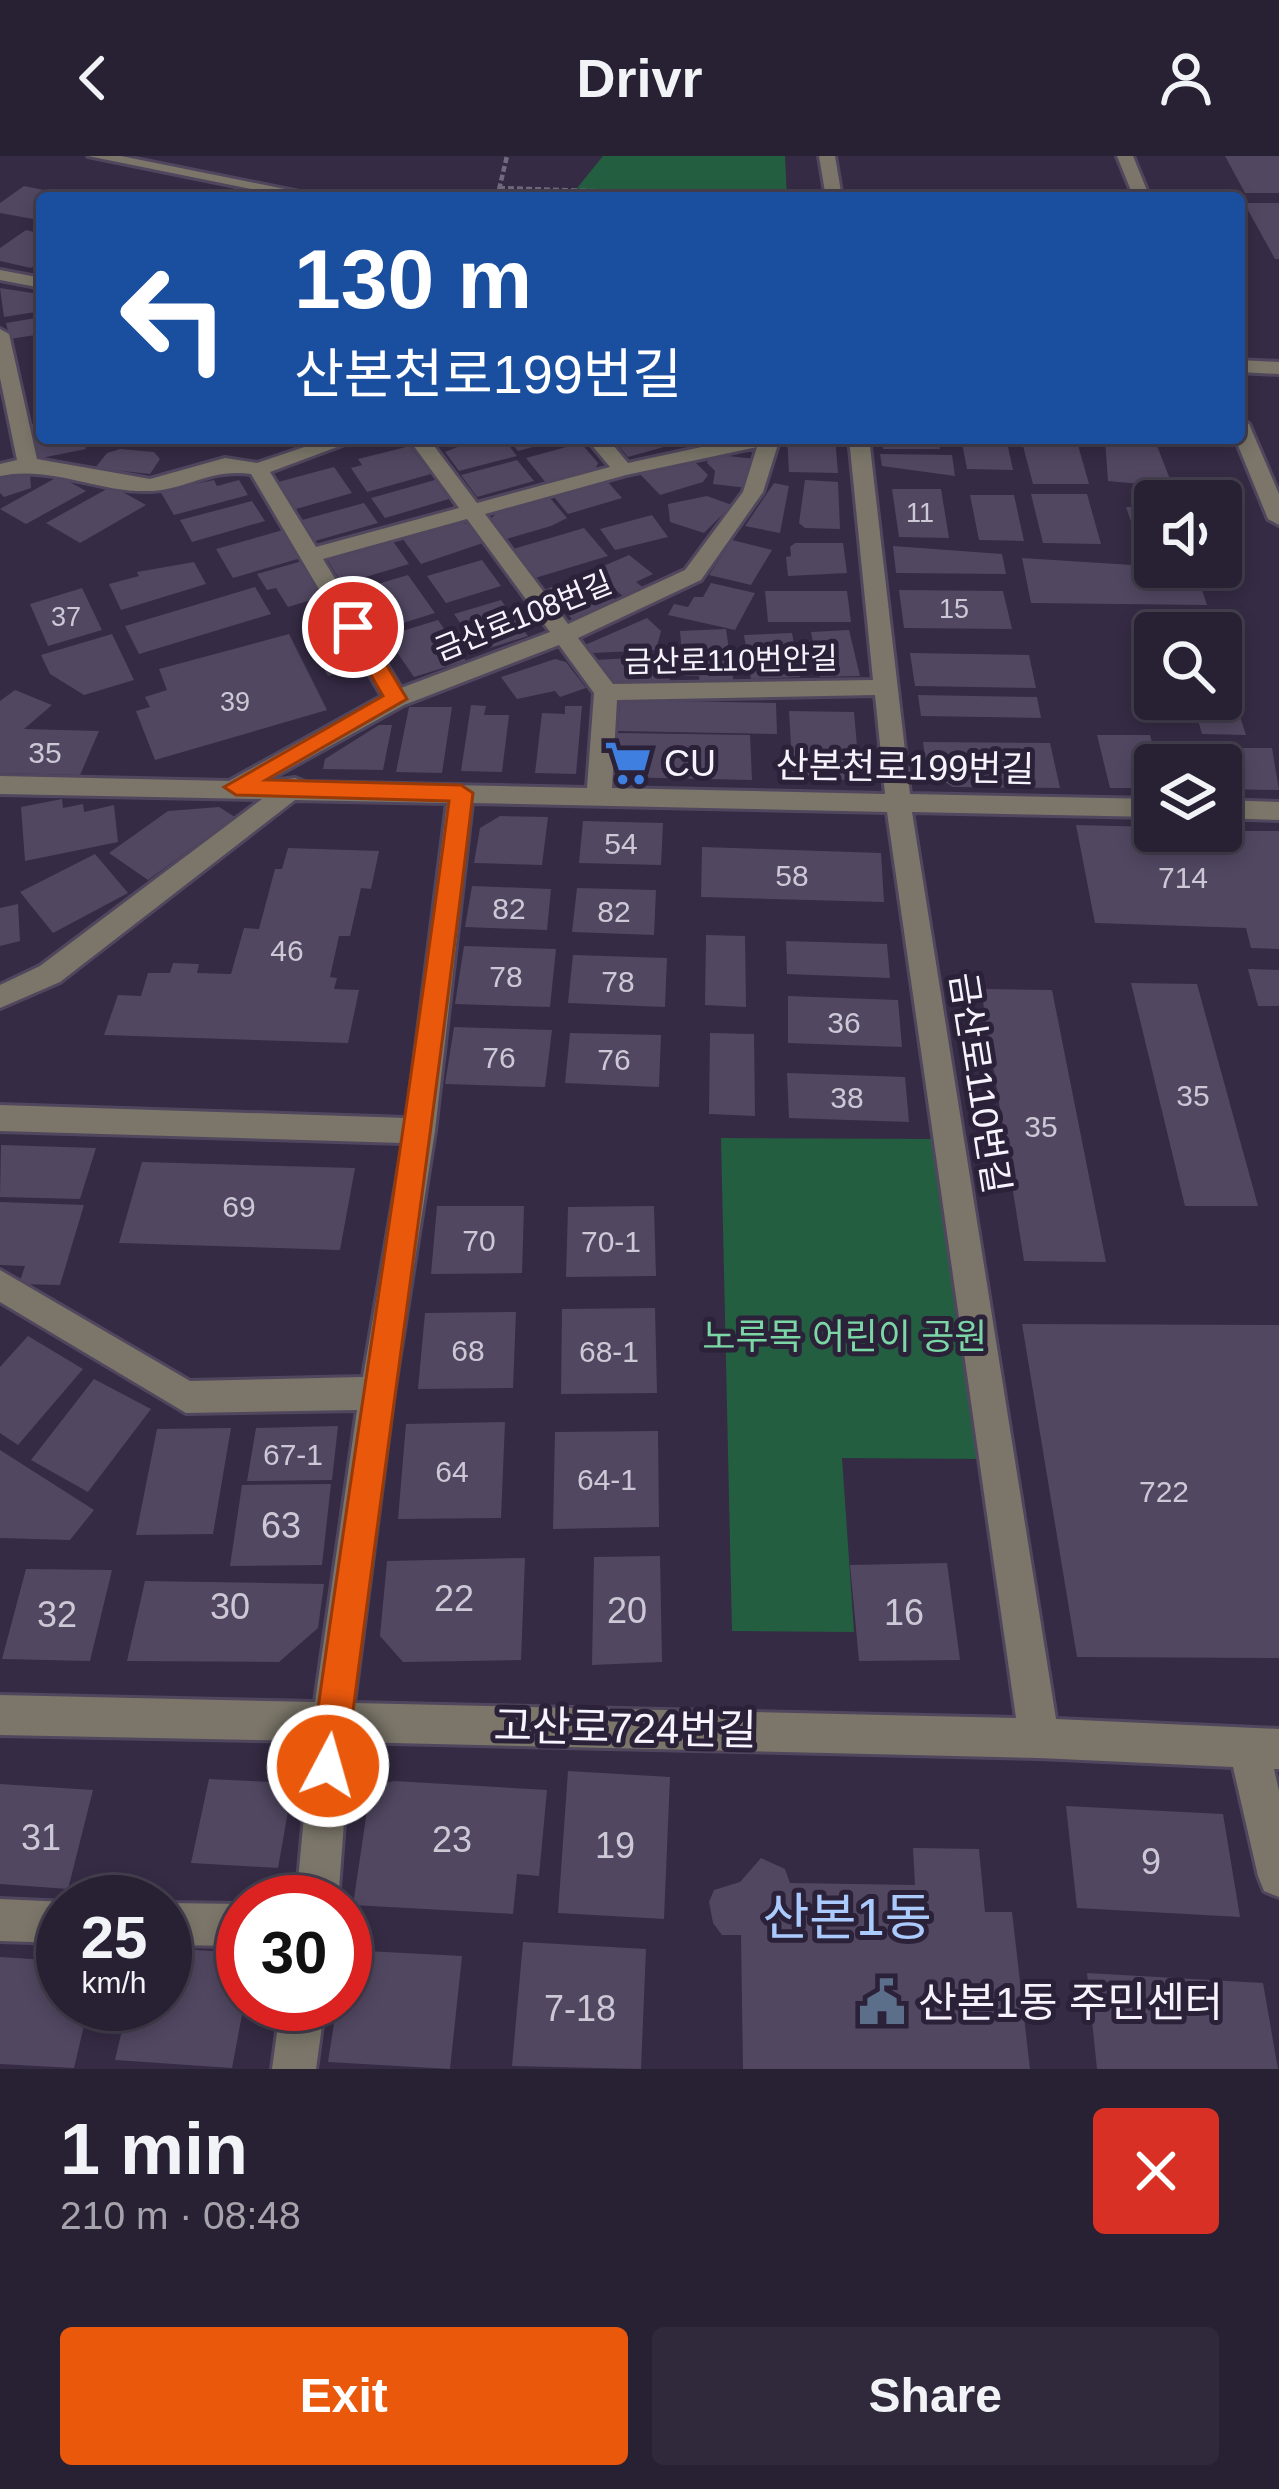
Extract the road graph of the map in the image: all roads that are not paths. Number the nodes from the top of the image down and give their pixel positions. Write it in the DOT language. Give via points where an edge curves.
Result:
graph roads {
  1 [pos="827,156"];
  2 [pos="1125,156"];
  3 [pos="106,157"];
  4 [pos="290,192"];
  5 [pos="833,192"];
  6 [pos="1140,192"];
  7 [pos="0,274"];
  8 [pos="36,282"];
  9 [pos="0,334"];
  10 [pos="1245,366"];
  11 [pos="1279,368"];
  12 [pos="9,420"];
  13 [pos="1245,438"];
  14 [pos="333,444"];
  15 [pos="423,444"];
  16 [pos="601,444"];
  17 [pos="742,444"];
  18 [pos="768,444"];
  19 [pos="860,444"];
  20 [pos="28,464"];
  21 [pos="258,469"];
  22 [pos="0,470"];
  23 [pos="623,470"];
  24 [pos="473,510"];
  25 [pos="1279,519"];
  26 [pos="311,555"];
  27 [pos="562,636"];
  28 [pos="886,687"];
  29 [pos="605,692"];
  30 [pos="396,699"];
  31 [pos="0,785"];
  32 [pos="236,787"];
  33 [pos="295,788"];
  34 [pos="461,793"];
  35 [pos="599,797"];
  36 [pos="898,802"];
  37 [pos="1134,808"];
  38 [pos="1242,810"];
  39 [pos="1279,811"];
  40 [pos="0,997"];
  41 [pos="0,1118"];
  42 [pos="420,1131"];
  43 [pos="0,1285"];
  44 [pos="377,1393"];
  45 [pos="0,1715"];
  46 [pos="332,1721"];
  47 [pos="1039,1738"];
  48 [pos="1264,1749"];
  49 [pos="319,1875"];
  50 [pos="1279,1876"];
  51 [pos="0,1920"];
  52 [pos="36,1921"];
  53 [pos="299,2031"];
  54 [pos="294,2069"];
  1 -- 5 [label="street"];
  2 -- 6 [label="street"];
  3 -- 4 [label="street"];
  7 -- 8 [label="street"];
  9 -- 12 [label="street"];
  10 -- 11 [label="street"];
  12 -- 20 [label="street"];
  13 -- 25 [label="street"];
  14 -- 21 [label="street"];
  15 -- 24 [label="street, 금산로110번안길"];
  16 -- 23 [label="street"];
  17 -- 23 [label="street, 금산로108번길"];
  18 -- 27 [label="street, 금산로108번길" via="753,492 693,575"];
  19 -- 28 [label="street, 금산로110번길"];
  20 -- 21 [label="street" via="150,485 225,464"];
  20 -- 22 [label="street"];
  21 -- 26 [label="street"];
  23 -- 24 [label="street, 금산로108번길"];
  24 -- 26 [label="street, 금산로108번길"];
  24 -- 27 [label="street, 금산로110번안길"];
  26 -- 30 [label="street"];
  27 -- 29 [label="street, 금산로110번안길"];
  27 -- 30 [label="street, 금산로108번길"];
  28 -- 29 [label="street, 금산로110번안길"];
  28 -- 36 [label="street, 금산로110번길"];
  29 -- 35 [label="street"];
  30 -- 32 [label="street, 금산로108번길"];
  31 -- 32 [label="street, 산본천로199번길"];
  32 -- 33 [label="street, 산본천로199번길"];
  33 -- 34 [label="street, 산본천로199번길"];
  33 -- 40 [label="street" via="50,974"];
  34 -- 35 [label="street, 산본천로199번길"];
  34 -- 42 [label="street"];
  35 -- 36 [label="street, 산본천로199번길"];
  36 -- 37 [label="street, 산본천로199번길"];
  36 -- 47 [label="street, 금산로110번길"];
  38 -- 39 [label="street"];
  41 -- 42 [label="street"];
  42 -- 44 [label="street"];
  43 -- 44 [label="street" via="186,1397"];
  44 -- 46 [label="street"];
  45 -- 46 [label="street, 고산로724번길"];
  46 -- 47 [label="street, 고산로724번길"];
  46 -- 49 [label="street"];
  47 -- 48 [label="street, 고산로724번길"];
  48 -- 50 [label="street, 고산로724번길"];
  51 -- 52 [label="street"];
  53 -- 54 [label="street"];
}
